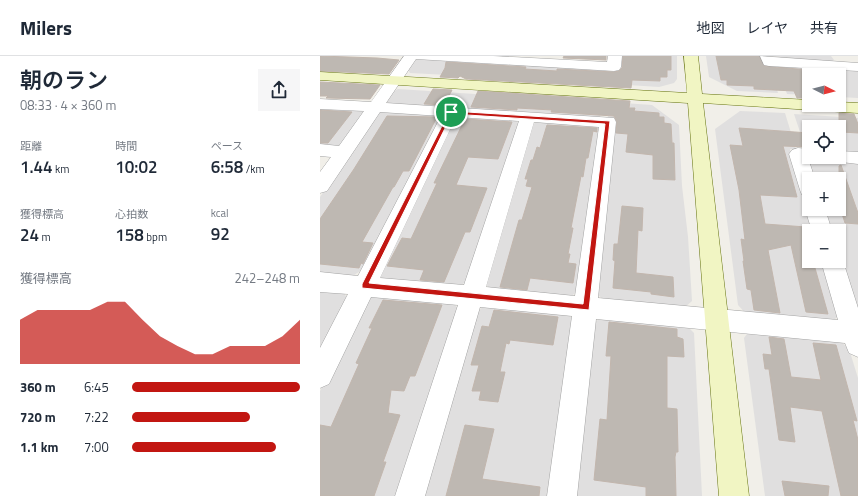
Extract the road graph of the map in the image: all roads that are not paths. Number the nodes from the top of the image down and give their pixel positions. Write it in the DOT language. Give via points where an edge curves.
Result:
graph roads {
  1 [pos="411,56"];
  2 [pos="421,56"];
  3 [pos="615,56"];
  4 [pos="691,56"];
  5 [pos="767,56"];
  6 [pos="479,58"];
  7 [pos="546,60"];
  8 [pos="839,61"];
  9 [pos="858,67"];
  10 [pos="320,76"];
  11 [pos="395,80"];
  12 [pos="695,98"];
  13 [pos="320,104"];
  14 [pos="376,107"];
  15 [pos="858,108"];
  16 [pos="451,112"];
  17 [pos="528,117"];
  18 [pos="320,150"];
  19 [pos="344,152"];
  20 [pos="802,154"];
  21 [pos="846,157"];
  22 [pos="858,158"];
  23 [pos="804,172"];
  24 [pos="320,186"];
  25 [pos="834,268"];
  26 [pos="320,282"];
  27 [pos="364,286"];
  28 [pos="473,297"];
  29 [pos="586,308"];
  30 [pos="718,320"];
  31 [pos="857,336"];
  32 [pos="320,375"];
  33 [pos="410,496"];
  34 [pos="562,496"];
  35 [pos="734,496"];
  1 -- 11 [label="street"];
  2 -- 6 [label="street"];
  3 -- 7 [label="street" via="614,67"];
  4 -- 12 [label="street"];
  5 -- 8 [label="street" via="769,62"];
  6 -- 7 [label="street"];
  8 -- 9 [label="street"];
  10 -- 11 [label="street"];
  11 -- 12 [label="street"];
  11 -- 14 [label="street"];
  12 -- 15 [label="street"];
  12 -- 30 [label="street"];
  13 -- 14 [label="street"];
  14 -- 16 [label="street"];
  14 -- 19 [label="street"];
  16 -- 17 [label="street"];
  16 -- 27 [label="street"];
  17 -- 28 [label="street"];
  17 -- 29 [label="street" via="608,122"];
  18 -- 19 [label="street"];
  19 -- 24 [label="street"];
  20 -- 23 [label="street" via="798,154"];
  21 -- 22 [label="street"];
  25 -- 31 [label="street"];
  26 -- 27 [label="street"];
  27 -- 28 [label="street"];
  27 -- 32 [label="street"];
  28 -- 29 [label="street"];
  28 -- 33 [label="street"];
  29 -- 30 [label="street"];
  29 -- 34 [label="street"];
  30 -- 31 [label="street"];
  30 -- 35 [label="street"];
}
